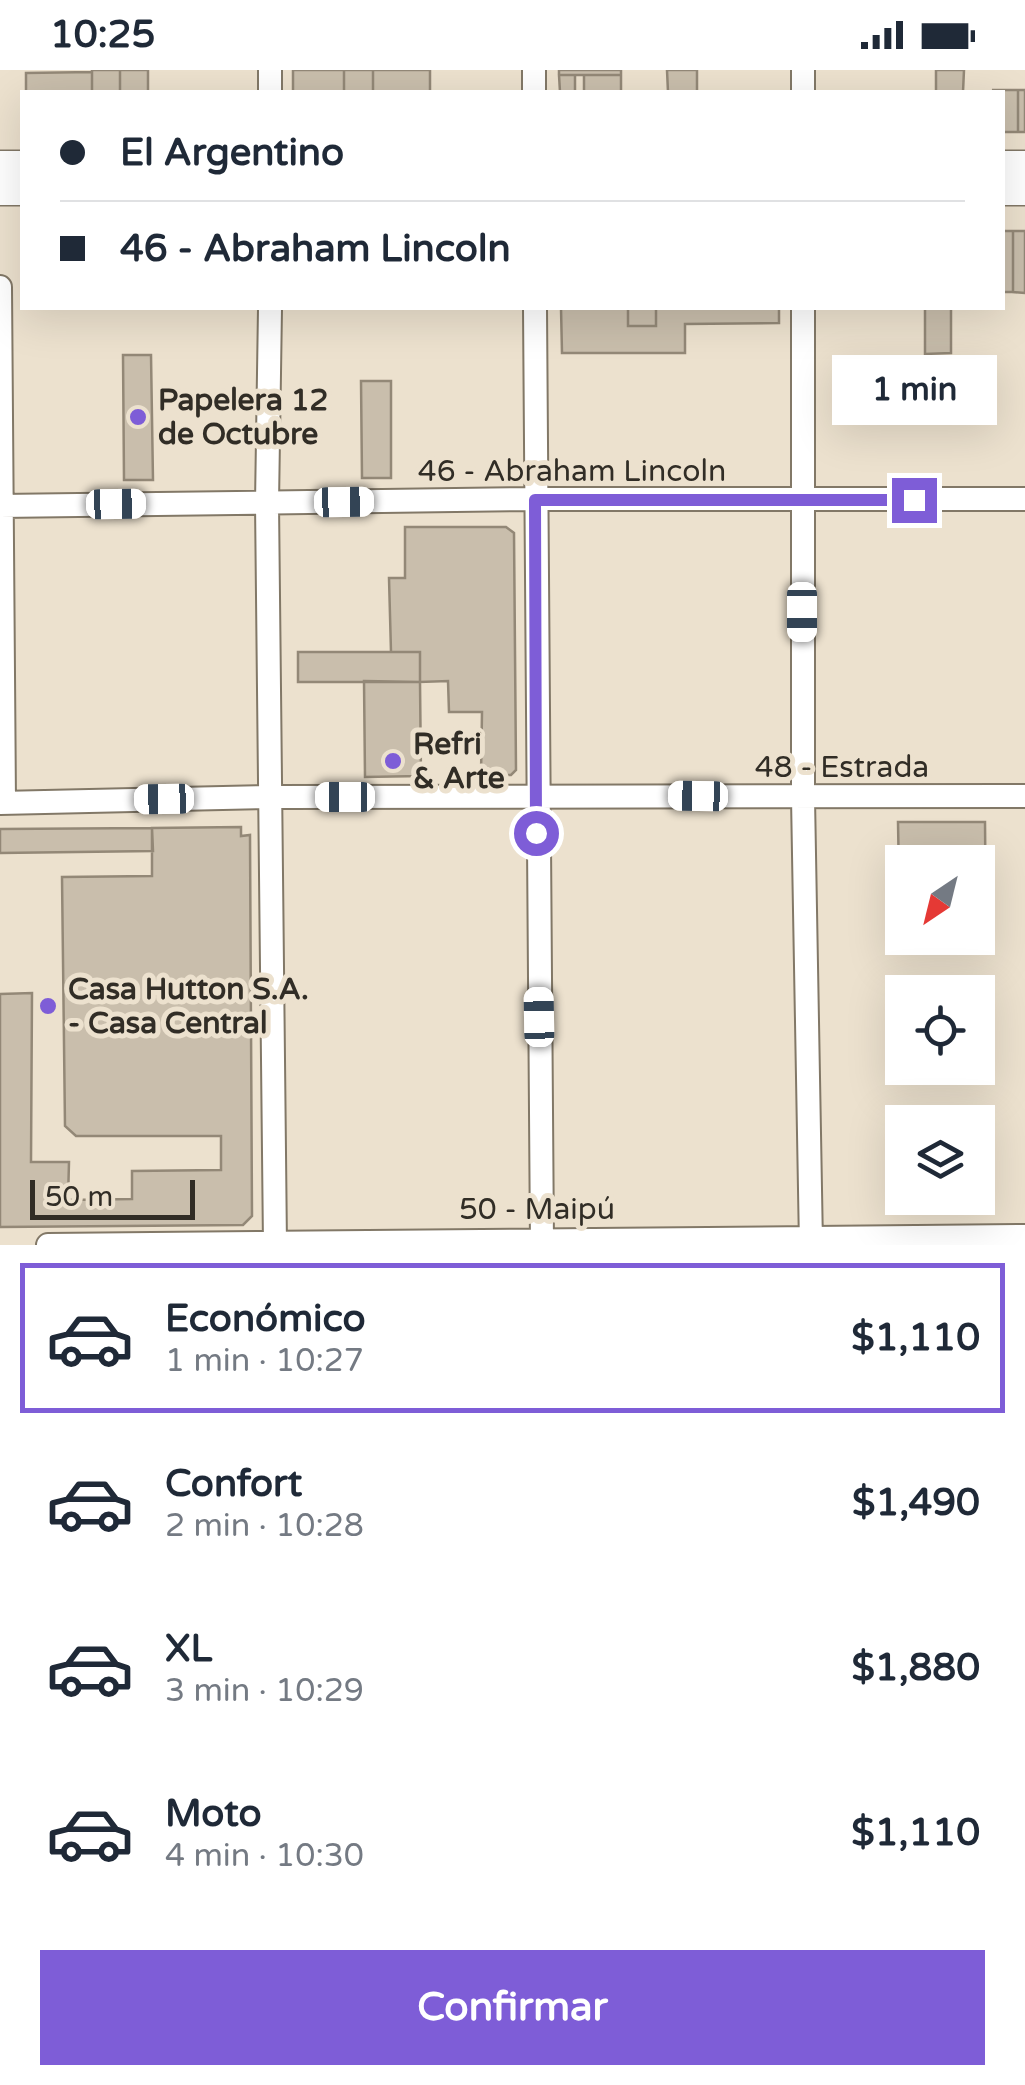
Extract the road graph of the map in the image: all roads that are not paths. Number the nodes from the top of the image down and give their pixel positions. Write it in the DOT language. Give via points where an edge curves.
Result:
graph roads {
  1 [pos="0,287"];
  2 [pos="270,310"];
  3 [pos="535,310"];
  4 [pos="803,310"];
  5 [pos="1025,499"];
  6 [pos="535,500"];
  7 [pos="802,500"];
  8 [pos="267,503"];
  9 [pos="1,506"];
  10 [pos="536,796"];
  11 [pos="1025,796"];
  12 [pos="269,797"];
  13 [pos="804,798"];
  14 [pos="2,802"];
  15 [pos="1025,1236"];
  16 [pos="542,1242"];
  17 [pos="811,1242"];
  18 [pos="275,1243"];
  19 [pos="48,1245"];
  1 -- 9 [label="street"];
  2 -- 8 [label="street"];
  3 -- 6 [label="street"];
  4 -- 7 [label="street"];
  5 -- 7 [label="street, 46 - Abraham Lincoln"];
  6 -- 7 [label="street, 46 - Abraham Lincoln"];
  6 -- 8 [label="street, 46 - Abraham Lincoln"];
  6 -- 10 [label="street"];
  7 -- 13 [label="street"];
  8 -- 9 [label="street, 46 - Abraham Lincoln"];
  8 -- 12 [label="street"];
  9 -- 14 [label="street"];
  10 -- 12 [label="street, 48 - Estrada"];
  10 -- 13 [label="street, 48 - Estrada"];
  10 -- 16 [label="street"];
  11 -- 13 [label="street, 48 - Estrada"];
  12 -- 14 [label="street, 48 - Estrada"];
  12 -- 18 [label="street"];
  13 -- 17 [label="street"];
  15 -- 17 [label="street, 50 - Maipú"];
  16 -- 17 [label="street, 50 - Maipú"];
  16 -- 18 [label="street, 50 - Maipú"];
  18 -- 19 [label="street, 50 - Maipú"];
}
